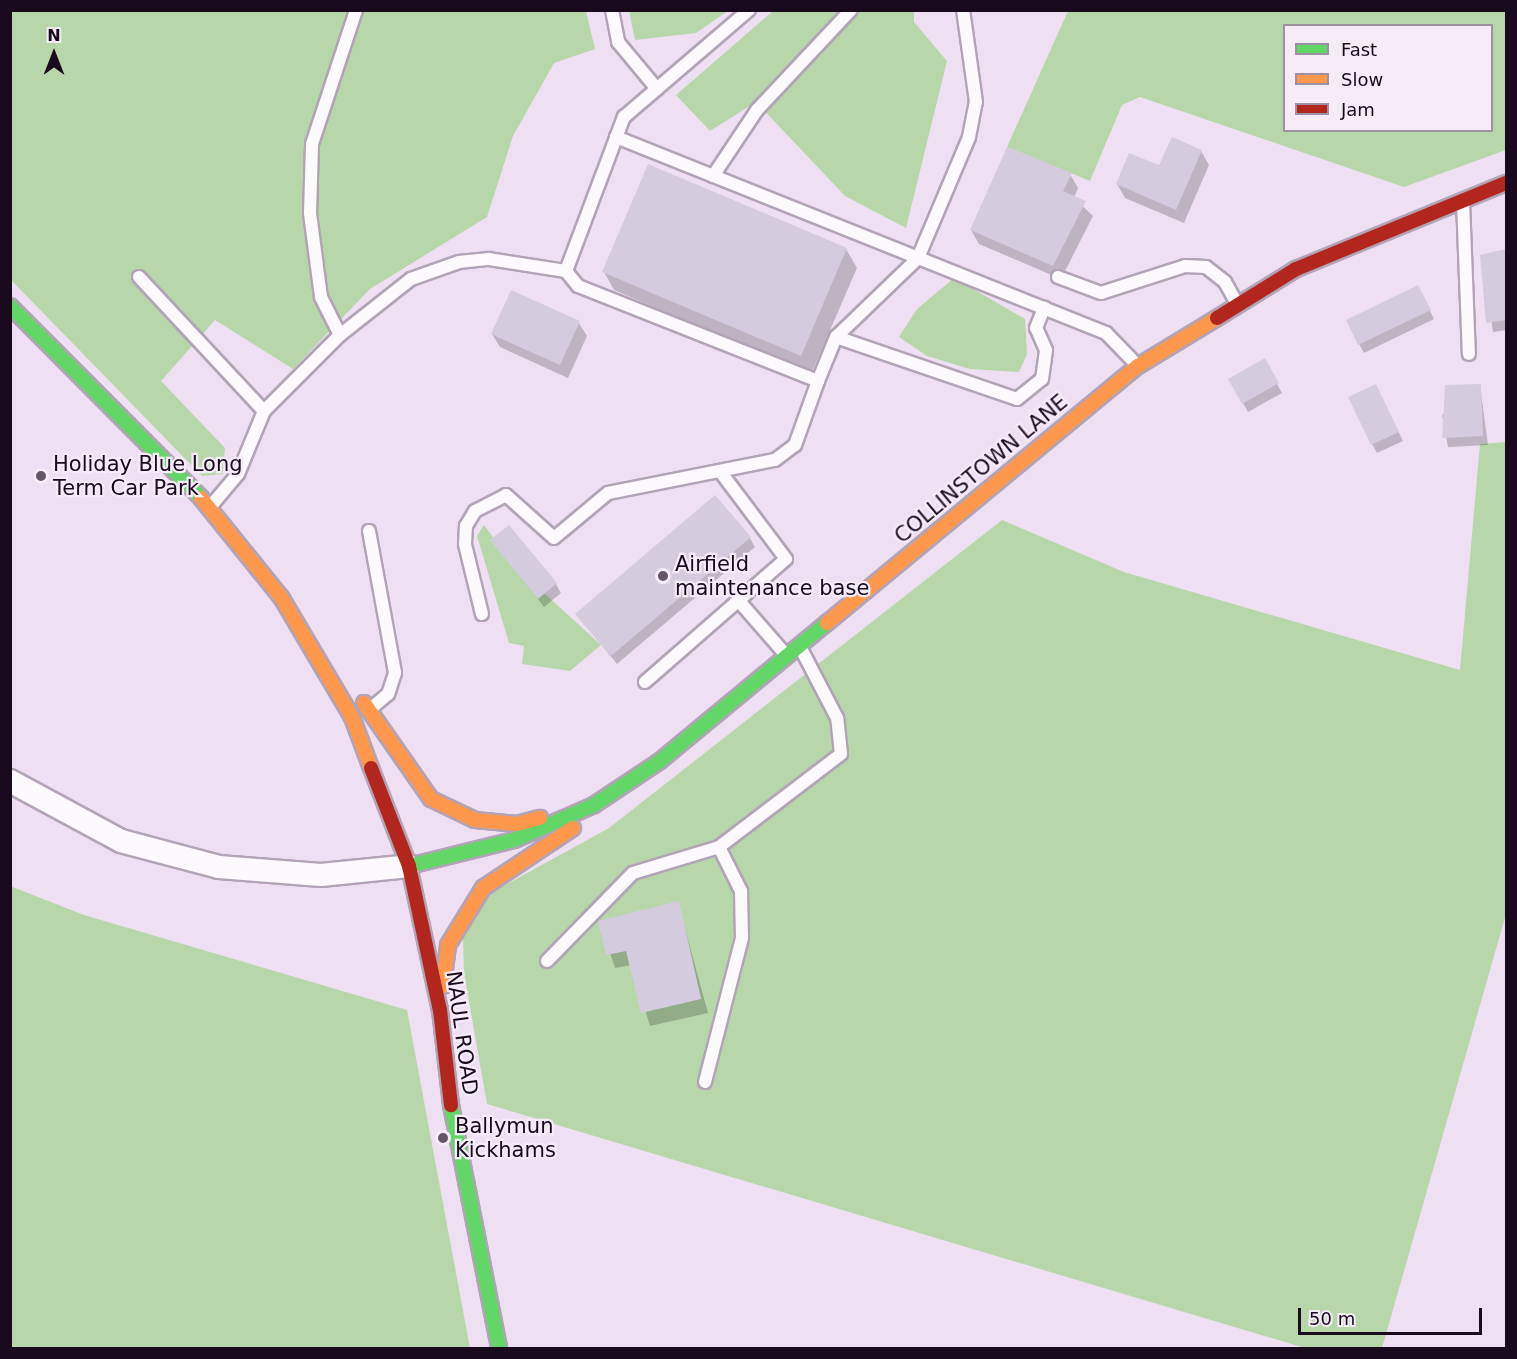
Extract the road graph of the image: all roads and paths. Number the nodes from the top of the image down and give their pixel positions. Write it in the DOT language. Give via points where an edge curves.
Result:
graph roads {
  1 [pos="357,10"];
  2 [pos="612,10"];
  3 [pos="749,10"];
  4 [pos="851,10"];
  5 [pos="963,10"];
  6 [pos="657,89"];
  7 [pos="616,137"];
  8 [pos="713,176"];
  9 [pos="1506,183"];
  10 [pos="1462,200"];
  11 [pos="918,258"];
  12 [pos="566,271"];
  13 [pos="139,277"];
  14 [pos="1058,277"];
  15 [pos="1238,305"];
  16 [pos="10,306"];
  17 [pos="1044,308"];
  18 [pos="340,334"];
  19 [pos="836,338"];
  20 [pos="1469,354"];
  21 [pos="1138,366"];
  22 [pos="818,381"];
  23 [pos="264,411"];
  24 [pos="720,471"];
  25 [pos="210,507"];
  26 [pos="369,531"];
  27 [pos="738,600"];
  28 [pos="482,614"];
  29 [pos="308,638"];
  30 [pos="799,646"];
  31 [pos="787,656"];
  32 [pos="645,682"];
  33 [pos="368,711"];
  34 [pos="10,781"];
  35 [pos="594,805"];
  36 [pos="719,847"];
  37 [pos="409,866"];
  38 [pos="547,961"];
  39 [pos="440,1010"];
  40 [pos="705,1082"];
  41 [pos="499,1348"];
  1 -- 18 [label="lane" via="312,144 310,213 321,297"];
  2 -- 6 [label="lane" via="618,42"];
  3 -- 6 [label="lane"];
  4 -- 8 [label="lane" via="757,110"];
  5 -- 11 [label="lane" via="976,102 969,137"];
  6 -- 7 [label="lane" via="624,117"];
  7 -- 8 [label="lane"];
  7 -- 12 [label="lane"];
  8 -- 11 [label="lane"];
  9 -- 10 [label="main road, COLLINSTOWN LANE"];
  10 -- 15 [label="main road, COLLINSTOWN LANE" via="1296,269"];
  10 -- 20 [label="lane"];
  11 -- 17 [label="lane"];
  11 -- 19 [label="lane"];
  12 -- 18 [label="lane" via="489,259 459,262 411,279"];
  12 -- 22 [label="lane" via="578,286"];
  13 -- 23 [label="lane"];
  14 -- 15 [label="lane" via="1101,293 1185,266 1206,267 1225,282"];
  15 -- 21 [label="main road, COLLINSTOWN LANE"];
  16 -- 25 [label="main road"];
  17 -- 19 [label="lane" via="1036,328 1046,350 1042,379 1017,399"];
  17 -- 21 [label="lane" via="1106,333"];
  18 -- 23 [label="lane"];
  19 -- 22 [label="lane"];
  21 -- 30 [label="main road, COLLINSTOWN LANE"];
  22 -- 24 [label="lane" via="795,445 775,460"];
  23 -- 25 [label="lane" via="238,474"];
  24 -- 27 [label="lane" via="786,559"];
  24 -- 28 [label="lane" via="608,493 554,538 506,495 475,511 466,526 465,544"];
  25 -- 29 [label="main road"];
  26 -- 33 [label="lane" via="395,673 388,694"];
  27 -- 31 [label="lane"];
  27 -- 32 [label="lane"];
  29 -- 33 [label="main road"];
  29 -- 37 [label="main road, NAUL ROAD" via="352,717"];
  30 -- 31 [label="main road, COLLINSTOWN LANE"];
  30 -- 36 [label="lane" via="837,718 841,754"];
  31 -- 35 [label="main road, COLLINSTOWN LANE" via="660,761"];
  33 -- 35 [label="main road" via="431,799 475,820 517,824"];
  34 -- 37 [label="street" via="121,841 219,867 321,875"];
  35 -- 37 [label="main road, COLLINSTOWN LANE" via="514,840"];
  35 -- 39 [label="main road" via="566,836 483,888 448,945"];
  36 -- 38 [label="lane" via="633,873"];
  36 -- 40 [label="lane" via="741,891 742,938"];
  37 -- 39 [label="main road, NAUL ROAD"];
  39 -- 41 [label="main road, NAUL ROAD" via="450,1098"];
}
